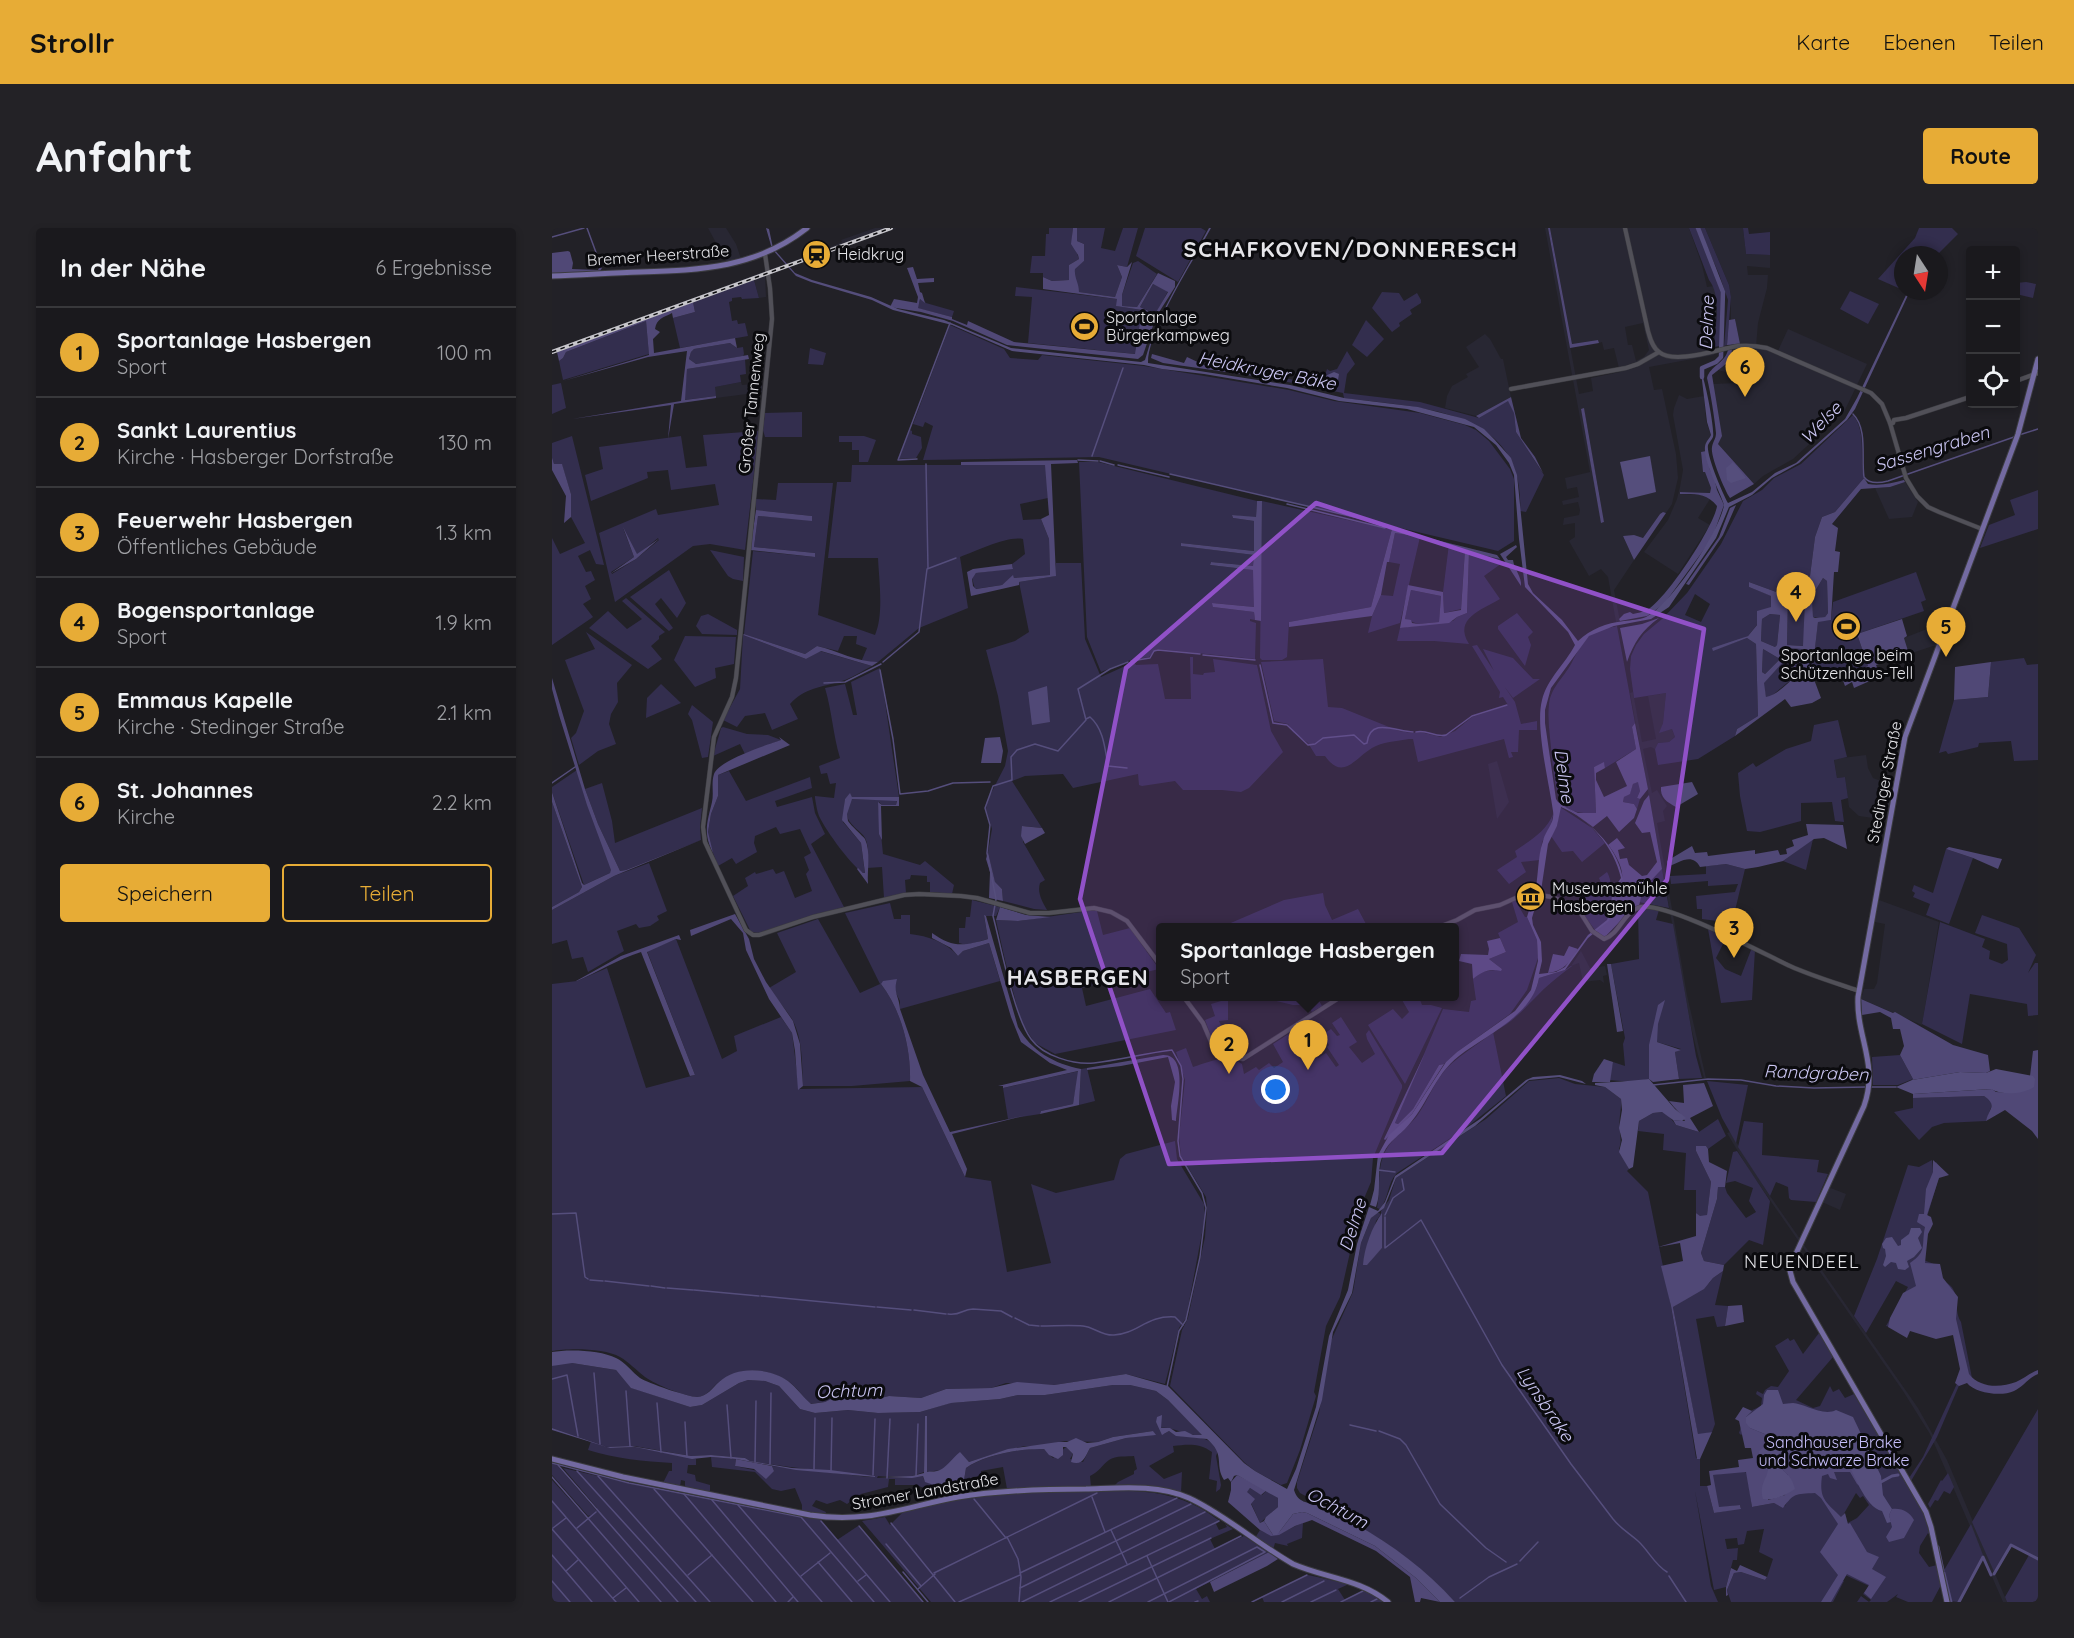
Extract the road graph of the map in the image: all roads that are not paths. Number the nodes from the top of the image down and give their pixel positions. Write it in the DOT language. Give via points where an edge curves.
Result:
graph roads {
  1 [pos="807,228"];
  2 [pos="1625,228"];
  3 [pos="765,254"];
  4 [pos="552,276"];
  5 [pos="1659,352"];
  6 [pos="2038,361"];
  7 [pos="2036,374"];
  8 [pos="2023,379"];
  9 [pos="2020,380"];
  10 [pos="2031,387"];
  11 [pos="1511,389"];
  12 [pos="1966,399"];
  13 [pos="1892,421"];
  14 [pos="1982,529"];
  15 [pos="1448,923"];
  16 [pos="1156,959"];
  17 [pos="1859,992"];
  18 [pos="1187,1001"];
  19 [pos="1334,1001"];
  20 [pos="552,1459"];
  21 [pos="1388,1602"];
  22 [pos="1947,1602"];
  1 -- 3 [label="main road, Bremer Heerstraße"];
  2 -- 5 [label="street" via="1648,331"];
  3 -- 4 [label="main road, Bremer Heerstraße" via="719,267"];
  3 -- 16 [label="street, Großer Tannenweg" via="772,319 735,688 714,737 703,827 708,848 746,930 759,935 813,916 911,894 969,897 1039,914 1094,908 1111,912 1127,921"];
  5 -- 11 [label="street" via="1626,368"];
  5 -- 13 [label="street" via="1676,357 1746,346 1767,348 1876,397 1887,421"];
  6 -- 7 [label="main road, Stedinger Straße"];
  7 -- 8 [label="street"];
  7 -- 10 [label="main road, Stedinger Straße"];
  8 -- 9 [label="street"];
  8 -- 10 [label="street"];
  10 -- 14 [label="main road, Stedinger Straße"];
  12 -- 13 [label="street"];
  13 -- 14 [label="street" via="1890,428 1913,492 1928,507"];
  14 -- 17 [label="main road, Stedinger Straße" via="1905,737"];
  15 -- 17 [label="street" via="1475,910 1533,894 1567,903 1580,912 1594,932 1607,938 1630,912 1640,907 1655,908"];
  17 -- 22 [label="main road, Stedinger Straße" via="1859,1017 1870,1066 1869,1088 1790,1275 1926,1512"];
  18 -- 19 [label="street" via="1203,1023 1215,1051 1221,1056 1243,1059"];
  20 -- 21 [label="main road, Stromer Landstraße" via="623,1477 841,1518 883,1515 1003,1491 1157,1489 1191,1499 1293,1564 1355,1583"];
}
